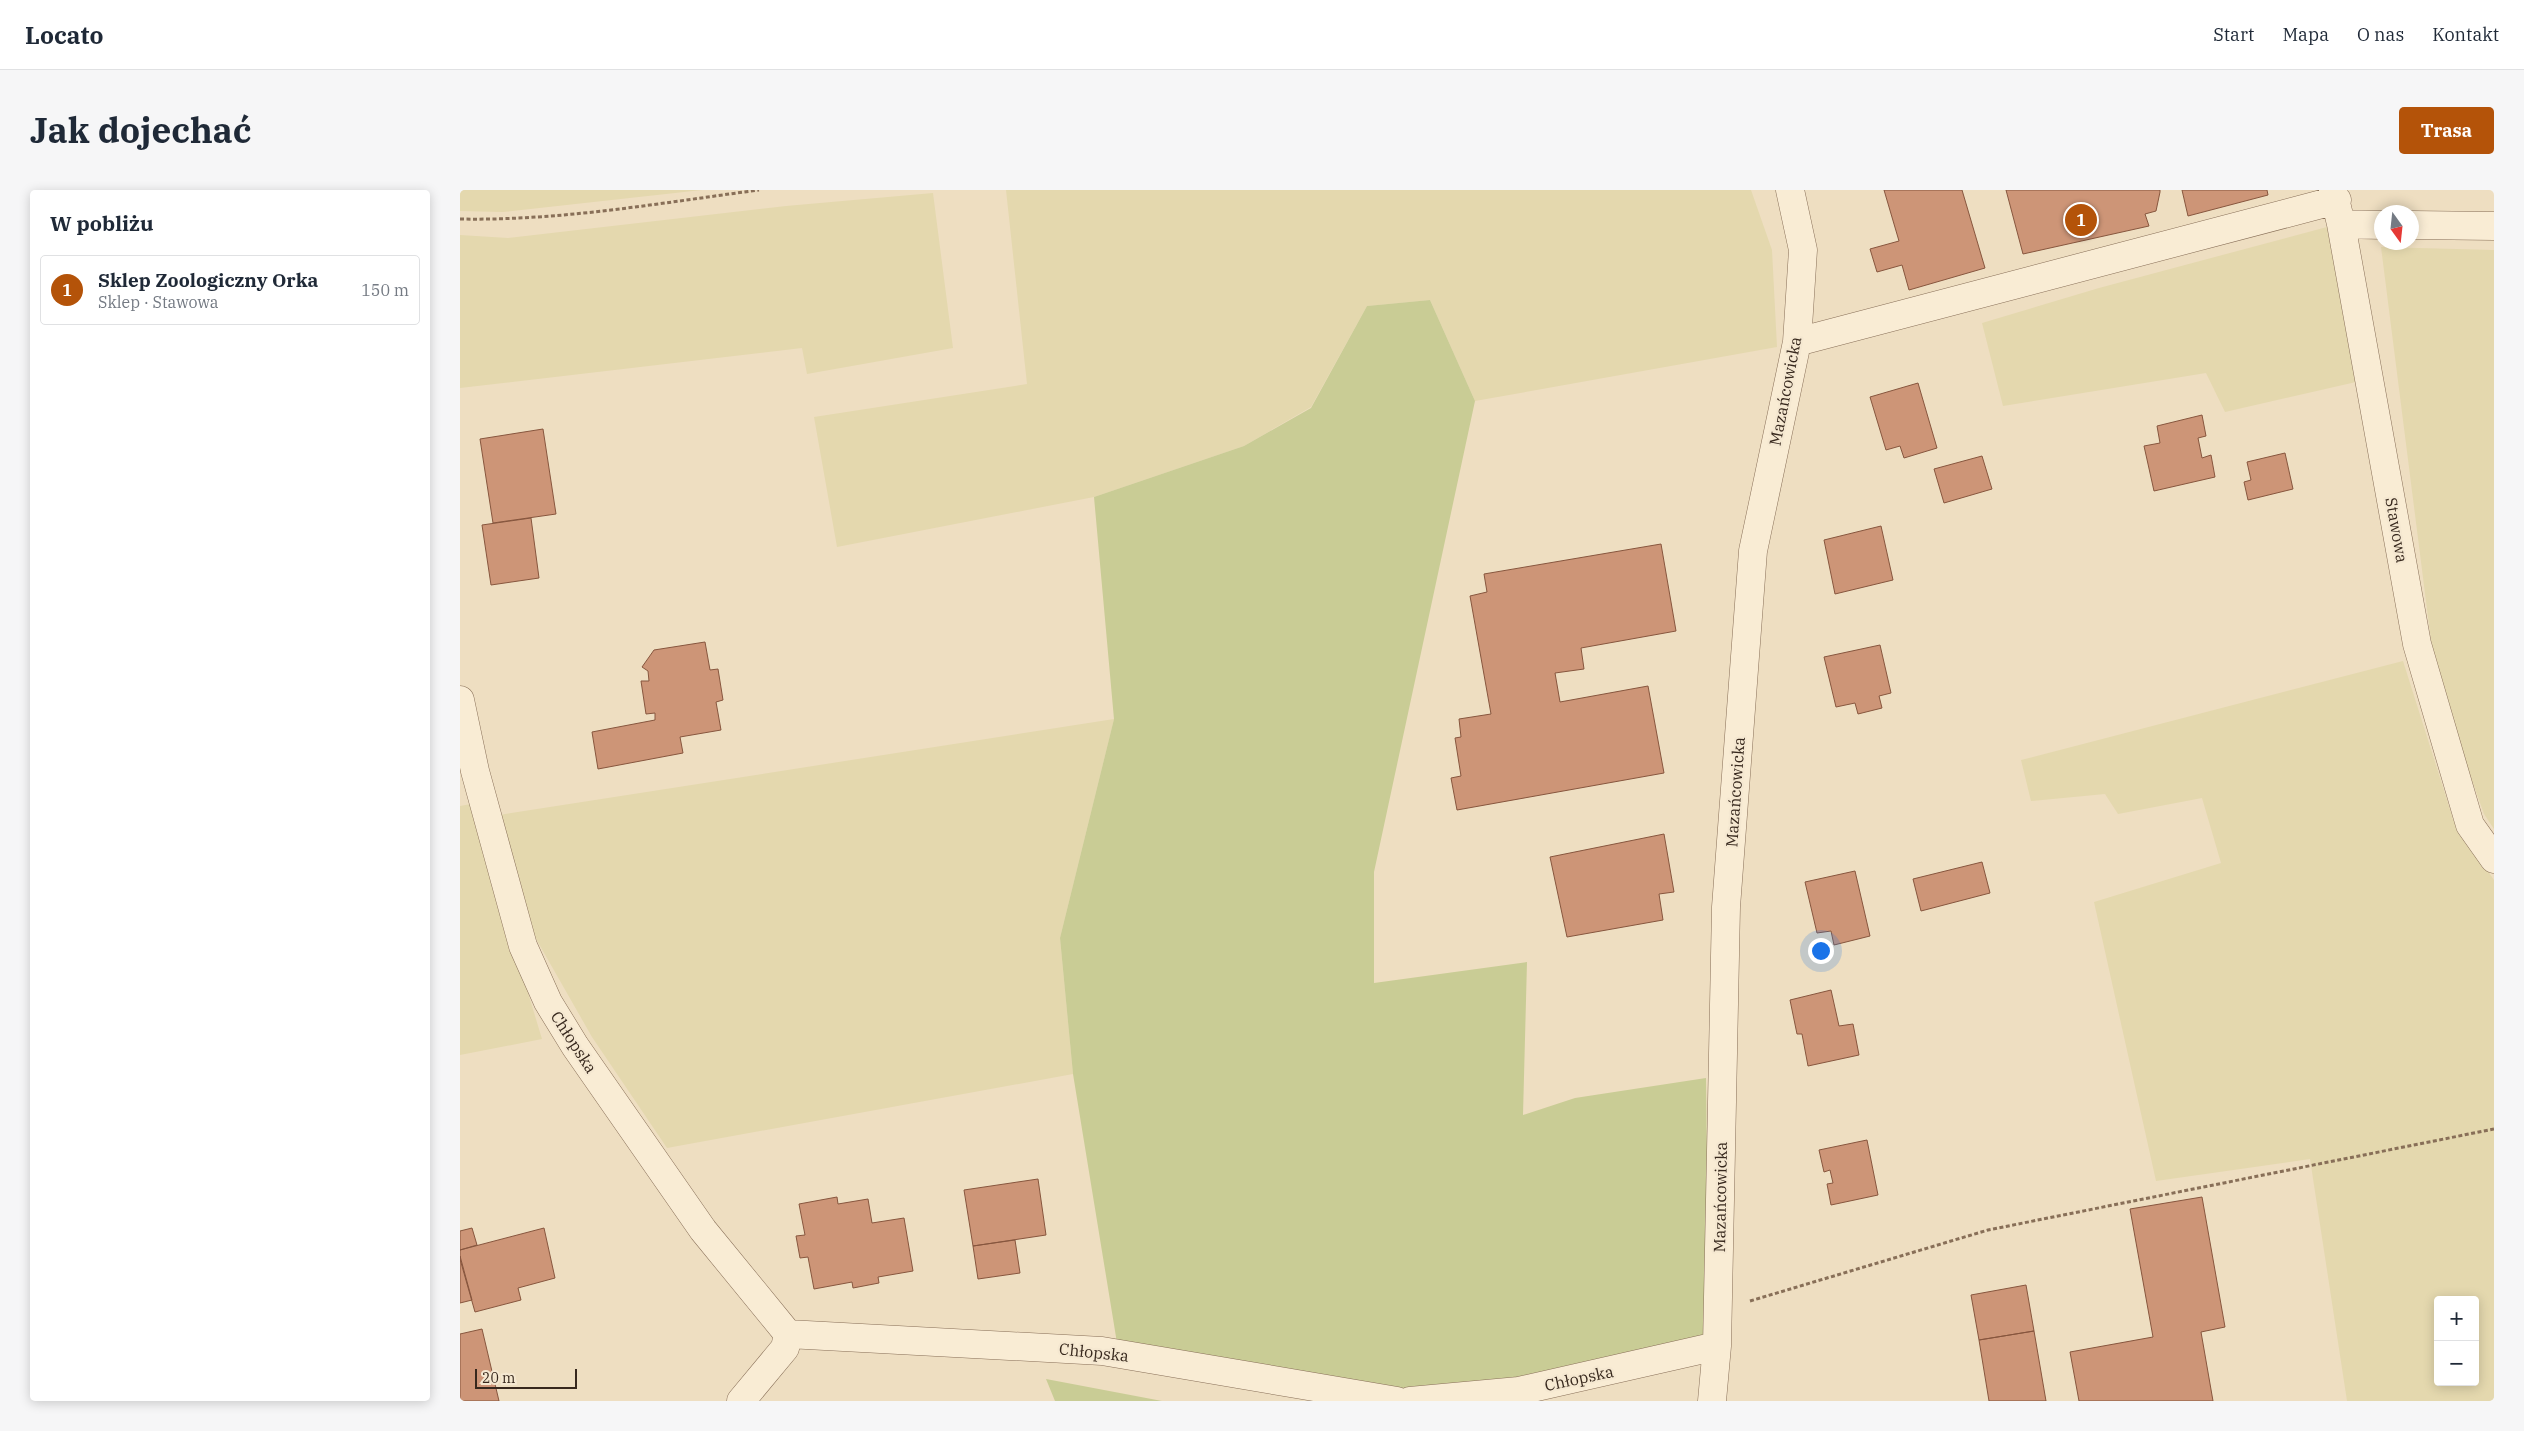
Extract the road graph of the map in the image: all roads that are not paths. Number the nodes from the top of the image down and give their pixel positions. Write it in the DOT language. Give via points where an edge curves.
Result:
graph roads {
  1 [pos="1790,190"];
  2 [pos="2337,205"];
  3 [pos="2374,221"];
  4 [pos="2419,225"];
  5 [pos="2494,226"];
  6 [pos="1797,342"];
  7 [pos="460,700"];
  8 [pos="2494,859"];
  9 [pos="788,1334"];
  10 [pos="1717,1346"];
  11 [pos="741,1401"];
  12 [pos="1397,1401"];
  13 [pos="1410,1401"];
  14 [pos="1712,1401"];
  1 -- 6 [label="street, Mazańcowicka" via="1803,250"];
  2 -- 3 [label="street"];
  2 -- 6 [label="street"];
  2 -- 8 [label="street, Stawowa" via="2417,644 2470,825"];
  4 -- 5 [label="street"];
  6 -- 10 [label="street, Mazańcowicka" via="1752,550 1726,907"];
  7 -- 9 [label="street, Chłopska" via="475,771 523,946 548,1002 703,1230"];
  9 -- 11 [label="street" via="785,1348"];
  9 -- 12 [label="street, Chłopska" via="1102,1350"];
  10 -- 13 [label="street, Chłopska" via="1519,1390"];
  10 -- 14 [label="street, Mazańcowicka"];
}
